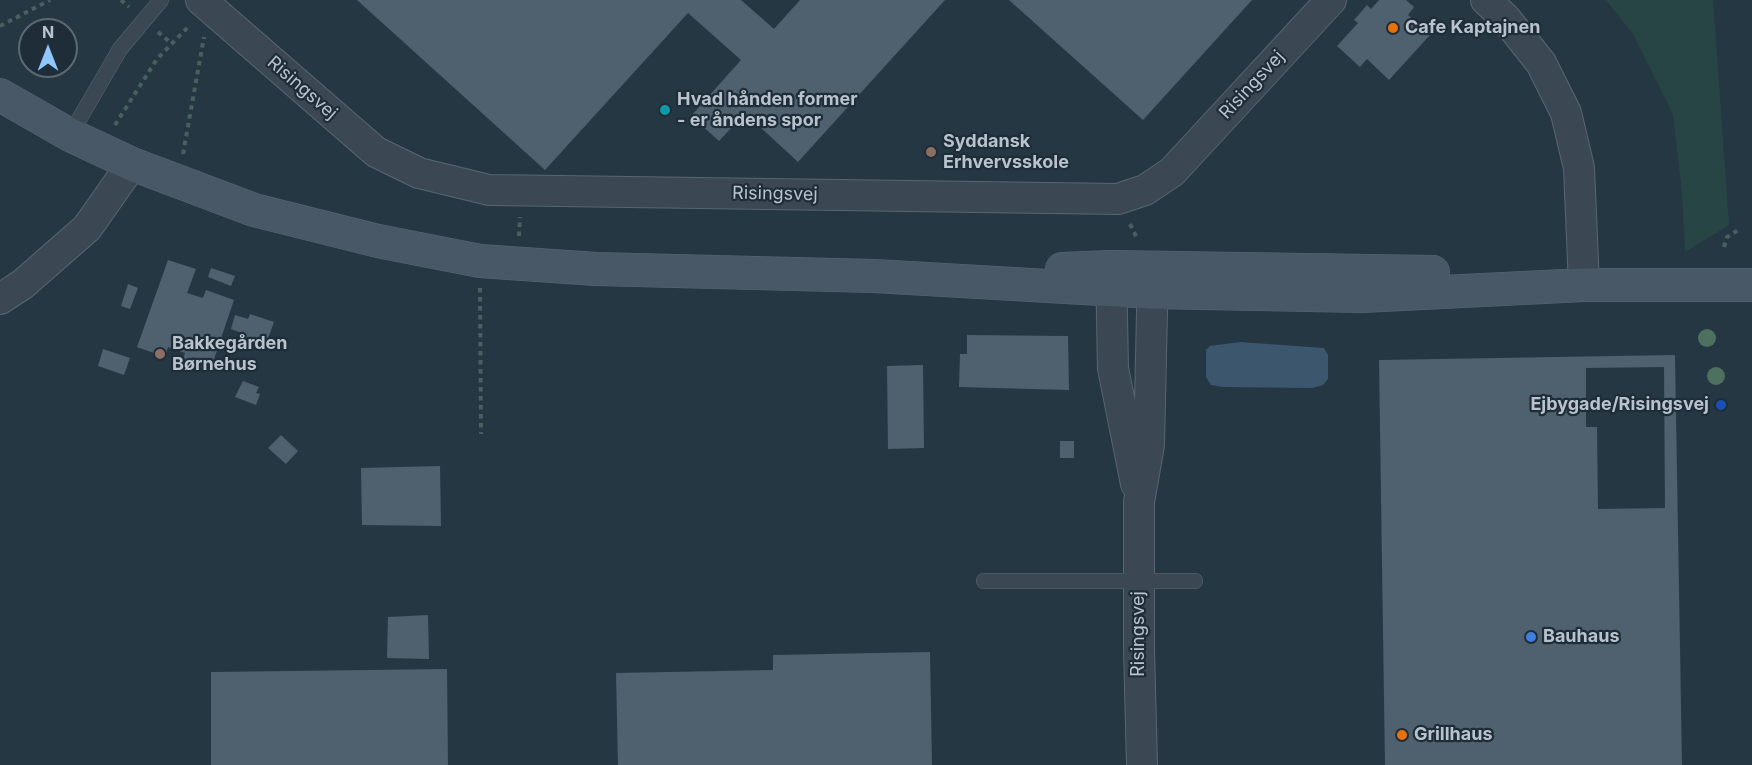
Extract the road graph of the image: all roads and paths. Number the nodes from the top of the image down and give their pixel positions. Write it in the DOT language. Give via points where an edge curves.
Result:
graph roads {
  1 [pos="50,0"];
  2 [pos="160,0"];
  3 [pos="1331,0"];
  4 [pos="1486,0"];
  5 [pos="206,4"];
  6 [pos="0,26"];
  7 [pos="0,95"];
  8 [pos="70,135"];
  9 [pos="102,150"];
  10 [pos="132,164"];
  11 [pos="179,182"];
  12 [pos="1740,229"];
  13 [pos="1724,247"];
  14 [pos="480,261"];
  15 [pos="1111,279"];
  16 [pos="1153,280"];
  17 [pos="1584,285"];
  18 [pos="1752,285"];
  19 [pos="0,299"];
  20 [pos="481,434"];
  21 [pos="1139,502"];
  22 [pos="984,581"];
  23 [pos="1195,581"];
  24 [pos="1139,582"];
  25 [pos="1142,765"];
  1 -- 6 [label="path"];
  2 -- 8 [label="lane" via="120,49"];
  3 -- 5 [label="street, Risingsvej" via="1172,172 1145,190 1118,199 489,190 419,173 376,152"];
  4 -- 17 [label="street" via="1541,63 1566,113 1579,168"];
  5 -- 9 [label="path" via="157,59"];
  5 -- 11 [label="path"];
  7 -- 8 [label="street"];
  8 -- 9 [label="street"];
  9 -- 10 [label="street"];
  10 -- 11 [label="street"];
  10 -- 19 [label="street" via="87,228"];
  11 -- 14 [label="street" via="254,210"];
  12 -- 13 [label="path" via="1726,237"];
  14 -- 15 [label="street" via="596,269"];
  14 -- 20 [label="path"];
  15 -- 16 [label="street"];
  15 -- 21 [label="street, Risingsvej" via="1113,368"];
  16 -- 17 [label="street" via="1362,296"];
  16 -- 21 [label="street, Risingsvej" via="1149,445"];
  17 -- 18 [label="street"];
  21 -- 24 [label="street, Risingsvej"];
  22 -- 24 [label="lane"];
  23 -- 24 [label="lane"];
  24 -- 25 [label="street, Risingsvej"];
}
